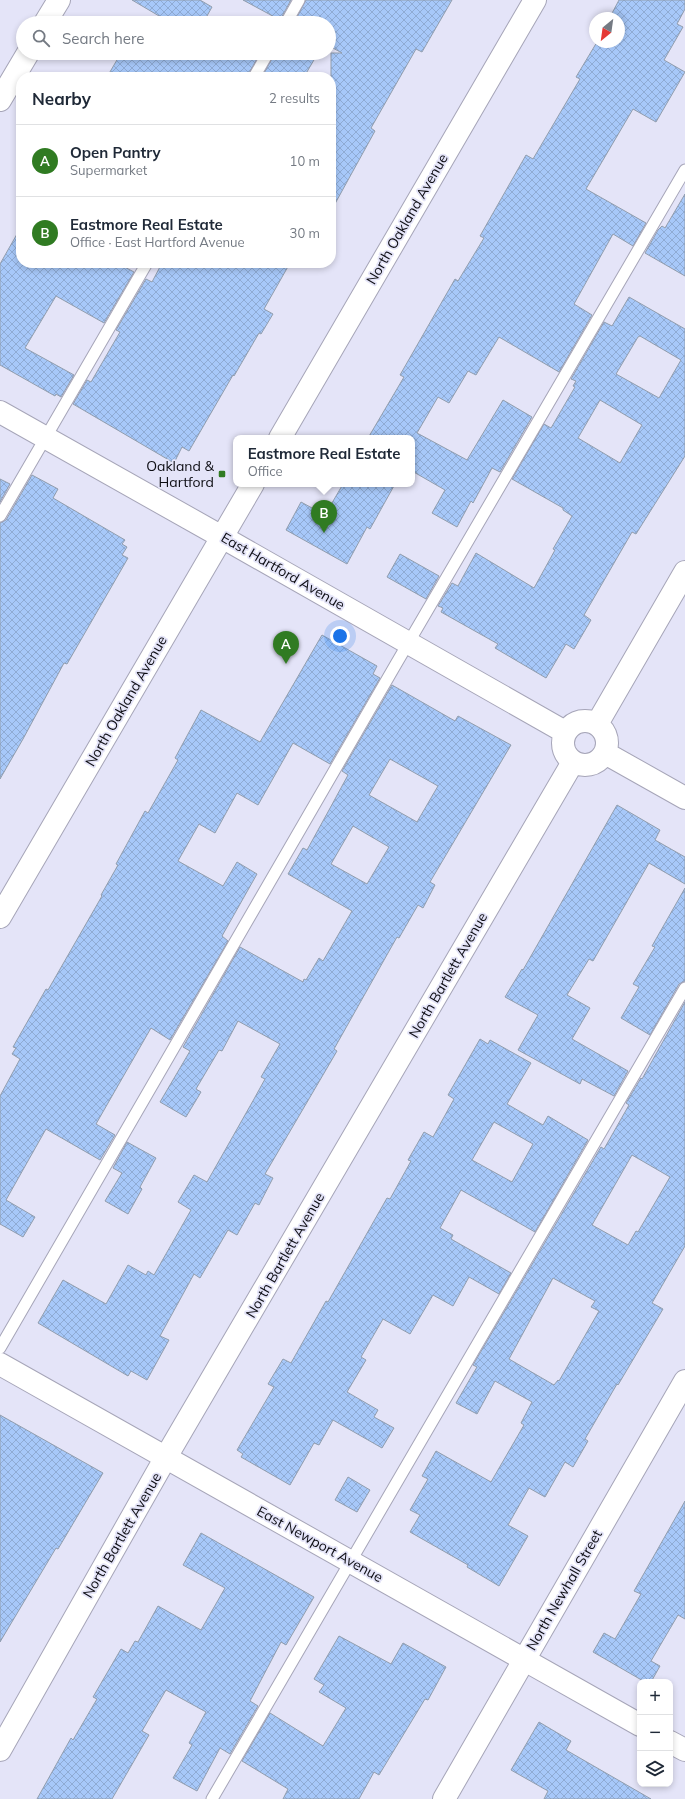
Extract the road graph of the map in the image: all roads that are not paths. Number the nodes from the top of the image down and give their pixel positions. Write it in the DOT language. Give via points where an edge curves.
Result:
graph roads {
  1 [pos="59,0"];
  2 [pos="299,0"];
  3 [pos="535,0"];
  4 [pos="49,16"];
  5 [pos="290,16"];
  6 [pos="24,60"];
  7 [pos="264,60"];
  8 [pos="17,72"];
  9 [pos="257,72"];
  10 [pos="16,73"];
  11 [pos="0,100"];
  12 [pos="685,170"];
  13 [pos="144,268"];
  14 [pos="0,412"];
  15 [pos="282,435"];
  16 [pos="46,437"];
  17 [pos="251,487"];
  18 [pos="0,516"];
  19 [pos="222,536"];
  20 [pos="685,572"];
  21 [pos="409,642"];
  22 [pos="597,724"];
  23 [pos="565,732"];
  24 [pos="605,753"];
  25 [pos="573,762"];
  26 [pos="685,798"];
  27 [pos="0,917"];
  28 [pos="685,988"];
  29 [pos="0,1348"];
  30 [pos="0,1364"];
  31 [pos="685,1381"];
  32 [pos="166,1458"];
  33 [pos="350,1561"];
  34 [pos="524,1659"];
  35 [pos="637,1723"];
  36 [pos="673,1744"];
  37 [pos="0,1750"];
  38 [pos="685,1750"];
  39 [pos="212,1799"];
  40 [pos="444,1799"];
  1 -- 4 [label="street"];
  2 -- 5 [label="lane"];
  3 -- 15 [label="street, North Oakland Avenue"];
  6 -- 8 [label="street"];
  7 -- 9 [label="lane"];
  10 -- 11 [label="street"];
  12 -- 21 [label="lane"];
  13 -- 16 [label="lane"];
  14 -- 16 [label="street, East Hartford Avenue"];
  16 -- 18 [label="lane"];
  16 -- 19 [label="street, East Hartford Avenue"];
  17 -- 19 [label="street, North Oakland Avenue"];
  19 -- 21 [label="street, East Hartford Avenue"];
  19 -- 27 [label="street, North Oakland Avenue"];
  20 -- 22 [label="street"];
  21 -- 23 [label="street, East Hartford Avenue"];
  21 -- 29 [label="lane"];
  22 -- 23 [label="street" via="579,721 568,727"];
  22 -- 24 [label="street" via="602,728 607,740"];
  23 -- 25 [label="street" via="563,748"];
  24 -- 25 [label="street" via="594,763 587,765"];
  24 -- 26 [label="street"];
  25 -- 32 [label="street, North Bartlett Avenue"];
  28 -- 33 [label="lane"];
  30 -- 32 [label="street, East Newport Avenue"];
  31 -- 34 [label="street, North Newhall Street"];
  32 -- 33 [label="street, East Newport Avenue"];
  32 -- 37 [label="street, North Bartlett Avenue"];
  33 -- 34 [label="street, East Newport Avenue"];
  33 -- 39 [label="lane"];
  34 -- 35 [label="street, East Newport Avenue"];
  34 -- 40 [label="street, North Newhall Street"];
  36 -- 38 [label="street"];
}
